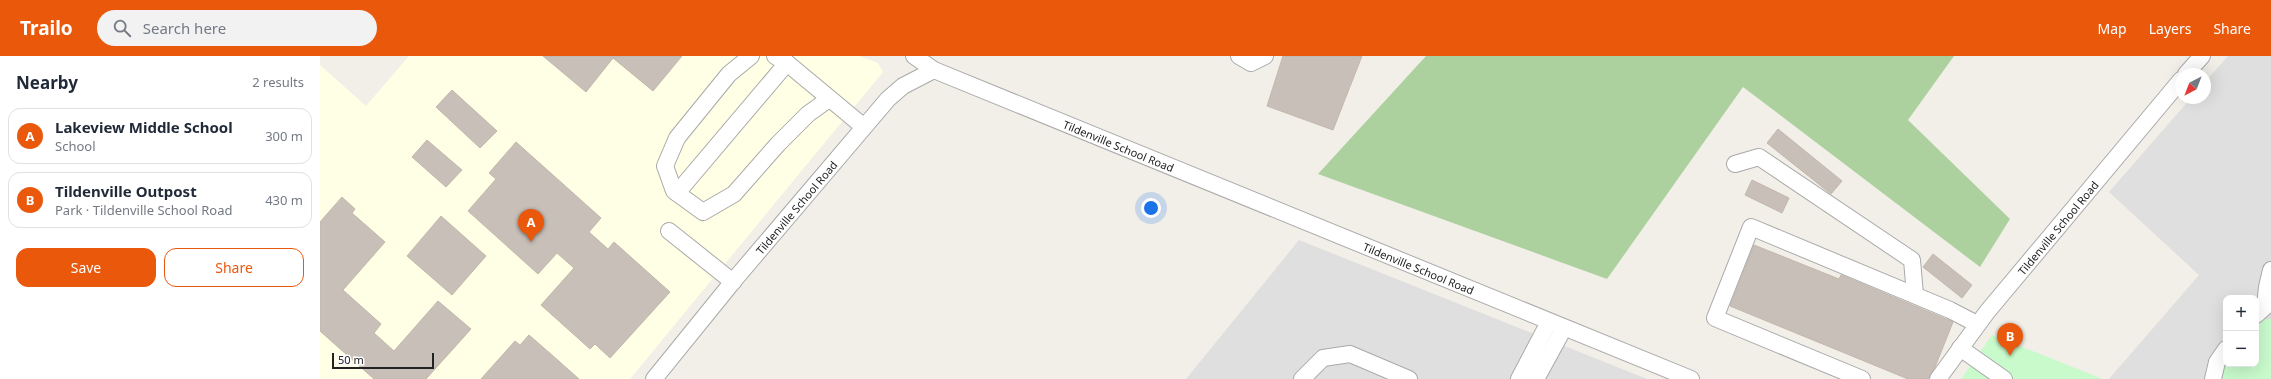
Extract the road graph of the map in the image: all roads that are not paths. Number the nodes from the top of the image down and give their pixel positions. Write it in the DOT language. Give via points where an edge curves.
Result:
graph roads {
  1 [pos="751,56"];
  2 [pos="914,56"];
  3 [pos="1239,56"];
  4 [pos="1265,56"];
  5 [pos="2202,56"];
  6 [pos="781,60"];
  7 [pos="2191,68"];
  8 [pos="934,70"];
  9 [pos="2175,87"];
  10 [pos="829,99"];
  11 [pos="864,127"];
  12 [pos="1735,164"];
  13 [pos="677,193"];
  14 [pos="669,231"];
  15 [pos="2271,270"];
  16 [pos="733,282"];
  17 [pos="1915,296"];
  18 [pos="2264,311"];
  19 [pos="1549,322"];
  20 [pos="1979,322"];
  21 [pos="1564,328"];
  22 [pos="1960,348"];
  23 [pos="2223,353"];
  24 [pos="654,379"];
  25 [pos="1302,379"];
  26 [pos="1409,379"];
  27 [pos="1518,379"];
  28 [pos="1536,379"];
  29 [pos="1691,379"];
  30 [pos="1862,379"];
  31 [pos="1938,379"];
  32 [pos="2004,379"];
  33 [pos="2213,379"];
  1 -- 13 [label="street" via="729,74 677,138 665,166"];
  2 -- 8 [label="street"];
  3 -- 4 [label="street" via="1251,63"];
  5 -- 7 [label="street"];
  6 -- 10 [label="street"];
  6 -- 13 [label="street"];
  8 -- 11 [label="street, Tildenville School Road" via="903,86"];
  8 -- 19 [label="street, Tildenville School Road"];
  9 -- 20 [label="street, Tildenville School Road"];
  10 -- 11 [label="street"];
  10 -- 13 [label="street" via="808,114 778,144 734,194 703,212"];
  11 -- 16 [label="street, Tildenville School Road"];
  12 -- 17 [label="street" via="1759,157 1912,260"];
  14 -- 16 [label="street"];
  15 -- 18 [label="street" via="2266,287"];
  16 -- 24 [label="street, Tildenville School Road"];
  17 -- 20 [label="street"];
  17 -- 30 [label="street" via="1751,227 1715,318"];
  19 -- 21 [label="street, Tildenville School Road"];
  19 -- 27 [label="street"];
  20 -- 22 [label="street, Tildenville School Road"];
  21 -- 28 [label="street"];
  21 -- 29 [label="street, Tildenville School Road"];
  22 -- 31 [label="street, Tildenville School Road"];
  22 -- 32 [label="street"];
  23 -- 33 [label="street" via="2217,362"];
  25 -- 26 [label="street" via="1323,358 1350,354"];
}
